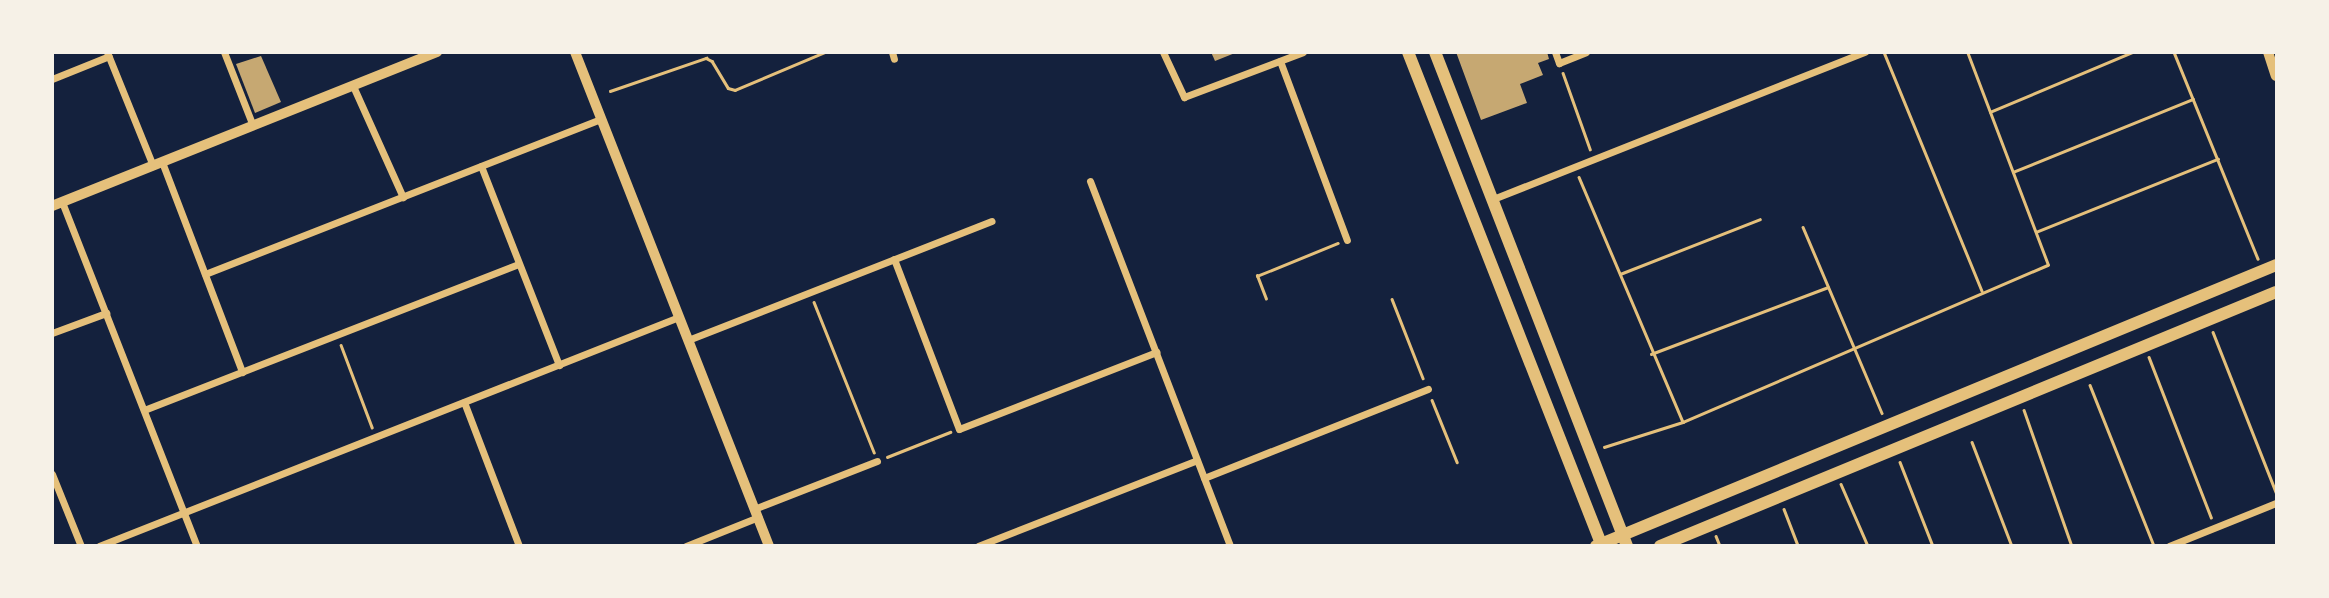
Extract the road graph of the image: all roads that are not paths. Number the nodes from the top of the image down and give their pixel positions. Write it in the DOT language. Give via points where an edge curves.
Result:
graph roads {
  1 [pos="224,52"];
  2 [pos="437,52"];
  3 [pos="575,52"];
  4 [pos="1163,52"];
  5 [pos="1303,52"];
  6 [pos="1408,52"];
  7 [pos="1435,52"];
  8 [pos="1555,52"];
  9 [pos="1587,52"];
  10 [pos="1865,52"];
  11 [pos="2267,52"];
  12 [pos="108,54"];
  13 [pos="1280,61"];
  14 [pos="2277,76"];
  15 [pos="52,79"];
  16 [pos="354,86"];
  17 [pos="601,119"];
  18 [pos="253,126"];
  19 [pos="158,164"];
  20 [pos="481,166"];
  21 [pos="1090,181"];
  22 [pos="403,197"];
  23 [pos="1493,199"];
  24 [pos="57,204"];
  25 [pos="991,221"];
  26 [pos="1346,240"];
  27 [pos="894,259"];
  28 [pos="519,264"];
  29 [pos="2277,265"];
  30 [pos="205,274"];
  31 [pos="2277,292"];
  32 [pos="106,313"];
  33 [pos="679,317"];
  34 [pos="52,333"];
  35 [pos="688,340"];
  36 [pos="1156,352"];
  37 [pos="559,365"];
  38 [pos="242,372"];
  39 [pos="1428,388"];
  40 [pos="464,402"];
  41 [pos="144,410"];
  42 [pos="1197,460"];
  43 [pos="877,461"];
  44 [pos="52,474"];
  45 [pos="1204,478"];
  46 [pos="2277,503"];
  47 [pos="184,512"];
  48 [pos="756,513"];
  49 [pos="1625,540"];
  50 [pos="80,545"];
  51 [pos="99,545"];
  52 [pos="197,545"];
  53 [pos="519,545"];
  54 [pos="686,545"];
  55 [pos="769,545"];
  56 [pos="978,545"];
  57 [pos="1230,545"];
  58 [pos="1599,545"];
  59 [pos="1660,545"];
  60 [pos="2169,545"];
  1 -- 18 [label="street"];
  2 -- 16 [label="street"];
  3 -- 17 [label="street"];
  4 -- 13 [label="street" via="1184,97"];
  5 -- 13 [label="street"];
  6 -- 58 [label="main road"];
  7 -- 23 [label="main road"];
  8 -- 9 [label="street" via="1559,63"];
  10 -- 23 [label="street"];
  11 -- 14 [label="street"];
  12 -- 15 [label="street"];
  12 -- 19 [label="street"];
  13 -- 26 [label="street"];
  16 -- 18 [label="street"];
  16 -- 22 [label="street"];
  17 -- 20 [label="street"];
  17 -- 33 [label="street"];
  18 -- 19 [label="street"];
  19 -- 24 [label="street"];
  19 -- 30 [label="street"];
  20 -- 22 [label="street"];
  20 -- 28 [label="street"];
  21 -- 36 [label="street"];
  22 -- 30 [label="street"];
  23 -- 49 [label="main road"];
  24 -- 32 [label="street"];
  25 -- 27 [label="street"];
  27 -- 35 [label="street"];
  27 -- 36 [label="street" via="959,429"];
  28 -- 37 [label="street"];
  28 -- 38 [label="street"];
  29 -- 49 [label="main road"];
  30 -- 38 [label="street"];
  31 -- 59 [label="main road"];
  32 -- 34 [label="street"];
  32 -- 41 [label="street"];
  33 -- 35 [label="street"];
  33 -- 37 [label="street"];
  35 -- 48 [label="street"];
  36 -- 42 [label="street"];
  37 -- 40 [label="street"];
  38 -- 41 [label="street"];
  39 -- 45 [label="street"];
  40 -- 47 [label="street"];
  40 -- 53 [label="street"];
  41 -- 47 [label="street"];
  42 -- 45 [label="street"];
  42 -- 56 [label="street"];
  43 -- 48 [label="street"];
  44 -- 50 [label="street"];
  45 -- 57 [label="street"];
  46 -- 60 [label="street"];
  47 -- 51 [label="street"];
  47 -- 52 [label="street"];
  48 -- 54 [label="street"];
  48 -- 55 [label="street"];
  49 -- 58 [label="main road"];
}
